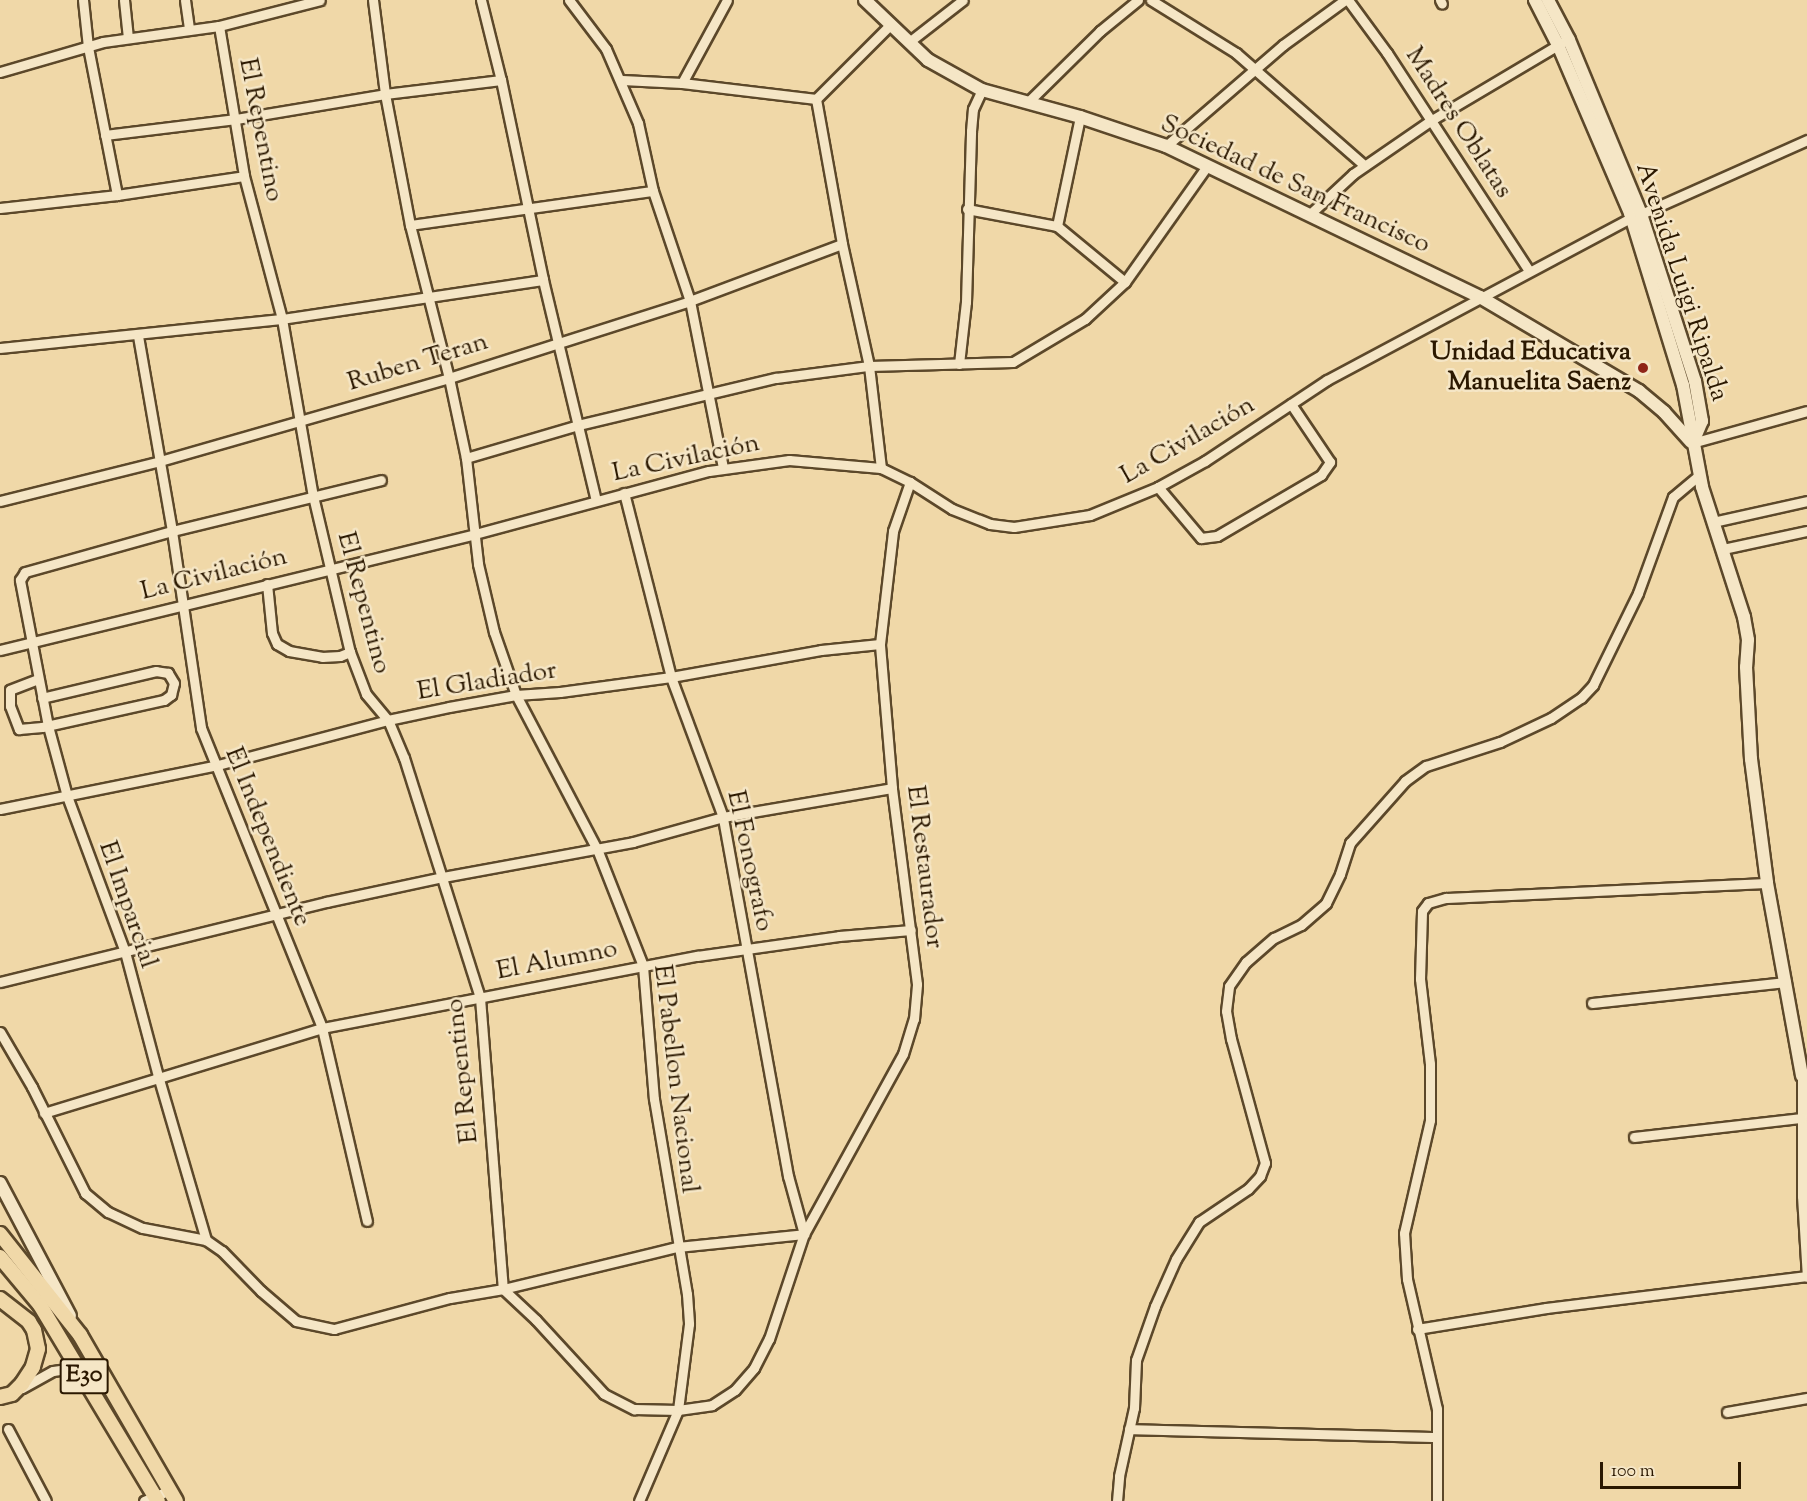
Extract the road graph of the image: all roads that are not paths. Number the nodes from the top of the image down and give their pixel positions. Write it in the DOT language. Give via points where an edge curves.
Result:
graph roads {
  1 [pos="83,0"];
  2 [pos="124,0"];
  3 [pos="185,0"];
  4 [pos="320,0"];
  5 [pos="373,0"];
  6 [pos="481,0"];
  7 [pos="569,0"];
  8 [pos="727,0"];
  9 [pos="865,0"];
  10 [pos="963,0"];
  11 [pos="1138,0"];
  12 [pos="1151,0"];
  13 [pos="1346,0"];
  14 [pos="1535,0"];
  15 [pos="1548,0"];
  16 [pos="219,26"];
  17 [pos="890,26"];
  18 [pos="189,30"];
  19 [pos="128,37"];
  20 [pos="909,42"];
  21 [pos="1563,42"];
  22 [pos="88,46"];
  23 [pos="1255,70"];
  24 [pos="0,72"];
  25 [pos="501,80"];
  26 [pos="622,80"];
  27 [pos="681,83"];
  28 [pos="982,90"];
  29 [pos="385,94"];
  30 [pos="816,99"];
  31 [pos="1028,102"];
  32 [pos="1080,117"];
  33 [pos="236,119"];
  34 [pos="1430,121"];
  35 [pos="105,135"];
  36 [pos="1807,140"];
  37 [pos="1166,146"];
  38 [pos="1207,166"];
  39 [pos="1365,166"];
  40 [pos="244,176"];
  41 [pos="653,191"];
  42 [pos="117,195"];
  43 [pos="0,208"];
  44 [pos="527,208"];
  45 [pos="967,209"];
  46 [pos="1310,214"];
  47 [pos="1636,216"];
  48 [pos="410,225"];
  49 [pos="1057,226"];
  50 [pos="842,244"];
  51 [pos="1529,271"];
  52 [pos="543,280"];
  53 [pos="1125,282"];
  54 [pos="429,297"];
  55 [pos="1480,297"];
  56 [pos="690,301"];
  57 [pos="282,319"];
  58 [pos="138,336"];
  59 [pos="558,342"];
  60 [pos="0,348"];
  61 [pos="959,364"];
  62 [pos="869,366"];
  63 [pos="449,378"];
  64 [pos="708,393"];
  65 [pos="1292,404"];
  66 [pos="1807,411"];
  67 [pos="298,420"];
  68 [pos="578,425"];
  69 [pos="1692,443"];
  70 [pos="466,458"];
  71 [pos="160,461"];
  72 [pos="723,468"];
  73 [pos="881,468"];
  74 [pos="1699,475"];
  75 [pos="381,480"];
  76 [pos="910,482"];
  77 [pos="1158,488"];
  78 [pos="624,493"];
  79 [pos="313,496"];
  80 [pos="596,500"];
  81 [pos="0,501"];
  82 [pos="1807,501"];
  83 [pos="1713,522"];
  84 [pos="172,531"];
  85 [pos="1807,531"];
  86 [pos="475,534"];
  87 [pos="1723,549"];
  88 [pos="330,568"];
  89 [pos="267,584"];
  90 [pos="182,604"];
  91 [pos="32,642"];
  92 [pos="880,644"];
  93 [pos="0,650"];
  94 [pos="350,652"];
  95 [pos="671,677"];
  96 [pos="38,679"];
  97 [pos="516,695"];
  98 [pos="42,698"];
  99 [pos="388,720"];
  100 [pos="48,726"];
  101 [pos="214,766"];
  102 [pos="892,788"];
  103 [pos="67,796"];
  104 [pos="0,809"];
  105 [pos="723,817"];
  106 [pos="597,849"];
  107 [pos="443,877"];
  108 [pos="1767,883"];
  109 [pos="277,916"];
  110 [pos="911,930"];
  111 [pos="747,949"];
  112 [pos="124,952"];
  113 [pos="643,966"];
  114 [pos="0,982"];
  115 [pos="1786,982"];
  116 [pos="480,998"];
  117 [pos="1592,1003"];
  118 [pos="322,1028"];
  119 [pos="0,1032"];
  120 [pos="158,1076"];
  121 [pos="1802,1076"];
  122 [pos="44,1113"];
  123 [pos="1802,1118"];
  124 [pos="1634,1137"];
  125 [pos="0,1183"];
  126 [pos="367,1221"];
  127 [pos="0,1234"];
  128 [pos="804,1234"];
  129 [pos="207,1240"];
  130 [pos="677,1247"];
  131 [pos="0,1257"];
  132 [pos="1807,1276"];
  133 [pos="503,1289"];
  134 [pos="0,1299"];
  135 [pos="1417,1329"];
  136 [pos="80,1335"];
  137 [pos="90,1386"];
  138 [pos="6,1396"];
  139 [pos="1807,1398"];
  140 [pos="0,1403"];
  141 [pos="678,1410"];
  142 [pos="1727,1412"];
  143 [pos="8,1429"];
  144 [pos="1130,1429"];
  145 [pos="1437,1437"];
  146 [pos="173,1496"];
  147 [pos="152,1499"];
  148 [pos="46,1501"];
  149 [pos="639,1501"];
  150 [pos="1117,1501"];
  151 [pos="1437,1501"];
  1 -- 22 [label="street"];
  2 -- 19 [label="street"];
  3 -- 18 [label="street"];
  4 -- 16 [label="street"];
  5 -- 29 [label="street, El Pabellon Nacional"];
  6 -- 25 [label="street"];
  7 -- 26 [label="street" via="595,31"];
  8 -- 27 [label="street"];
  9 -- 17 [label="street, Sociedad de San Francisco"];
  10 -- 20 [label="street"];
  11 -- 31 [label="street" via="1100,31"];
  12 -- 23 [label="street" via="1219,40"];
  13 -- 23 [label="street"];
  13 -- 34 [label="street, Madres Oblatas" via="1388,53"];
  14 -- 21 [label="street, Avenida Luigi Ripalda"];
  15 -- 21 [label="street, Avenida Luigi Ripalda"];
  16 -- 18 [label="street"];
  16 -- 33 [label="street, El Repentino"];
  17 -- 20 [label="street, Sociedad de San Francisco"];
  17 -- 30 [label="street"];
  18 -- 19 [label="street"];
  19 -- 22 [label="street"];
  20 -- 28 [label="street, Sociedad de San Francisco" via="938,66"];
  21 -- 34 [label="street"];
  21 -- 47 [label="street, Avenida Luigi Ripalda"];
  22 -- 24 [label="street"];
  22 -- 35 [label="street"];
  23 -- 37 [label="street"];
  23 -- 39 [label="street"];
  25 -- 29 [label="street"];
  25 -- 44 [label="street"];
  26 -- 27 [label="street"];
  26 -- 41 [label="street" via="638,123"];
  27 -- 30 [label="street"];
  28 -- 31 [label="street, Sociedad de San Francisco"];
  28 -- 45 [label="street" via="973,110"];
  29 -- 33 [label="street"];
  29 -- 48 [label="street, El Pabellon Nacional"];
  30 -- 50 [label="street"];
  31 -- 32 [label="street, Sociedad de San Francisco"];
  32 -- 37 [label="street, Sociedad de San Francisco"];
  32 -- 49 [label="street"];
  33 -- 35 [label="street"];
  33 -- 40 [label="street, El Repentino"];
  34 -- 39 [label="street"];
  34 -- 51 [label="street, Madres Oblatas"];
  35 -- 42 [label="street"];
  36 -- 47 [label="street, La Civilación"];
  37 -- 38 [label="street, Sociedad de San Francisco"];
  38 -- 46 [label="street, Sociedad de San Francisco"];
  38 -- 53 [label="street"];
  39 -- 46 [label="street"];
  40 -- 42 [label="street"];
  40 -- 57 [label="street, El Repentino"];
  41 -- 44 [label="street"];
  41 -- 56 [label="street"];
  42 -- 43 [label="street"];
  44 -- 48 [label="street"];
  44 -- 52 [label="street"];
  45 -- 49 [label="street"];
  45 -- 61 [label="street" via="966,302"];
  46 -- 55 [label="street, Sociedad de San Francisco"];
  47 -- 51 [label="street, La Civilación"];
  47 -- 69 [label="street, Avenida Luigi Ripalda" via="1683,385"];
  48 -- 54 [label="street, El Pabellon Nacional"];
  49 -- 53 [label="street"];
  50 -- 56 [label="street, Ruben Teran"];
  50 -- 62 [label="street"];
  51 -- 55 [label="street, La Civilación"];
  52 -- 54 [label="street"];
  52 -- 59 [label="street"];
  53 -- 61 [label="street" via="1085,320 1013,362"];
  54 -- 57 [label="street"];
  54 -- 63 [label="street, El Pabellon Nacional"];
  55 -- 65 [label="street, La Civilación" via="1327,380"];
  55 -- 69 [label="street, Sociedad de San Francisco" via="1638,391"];
  56 -- 59 [label="street, Ruben Teran"];
  56 -- 64 [label="street"];
  57 -- 58 [label="street"];
  57 -- 67 [label="street, El Repentino"];
  58 -- 60 [label="street"];
  58 -- 71 [label="street, El Independiente"];
  59 -- 63 [label="street, Ruben Teran"];
  59 -- 68 [label="street"];
  61 -- 62 [label="street"];
  62 -- 64 [label="street" via="776,378"];
  62 -- 73 [label="street"];
  63 -- 67 [label="street, Ruben Teran"];
  63 -- 70 [label="street, El Pabellon Nacional"];
  64 -- 68 [label="street"];
  64 -- 72 [label="street"];
  65 -- 77 [label="street, La Civilación"];
  65 -- 77 [label="street" via="1330,462 1321,475 1217,536 1201,538"];
  66 -- 69 [label="street"];
  67 -- 71 [label="street, Ruben Teran"];
  67 -- 79 [label="street, El Repentino"];
  68 -- 70 [label="street"];
  68 -- 80 [label="street"];
  69 -- 74 [label="street, Avenida Luigi Ripalda"];
  70 -- 86 [label="street, El Pabellon Nacional"];
  71 -- 81 [label="street, Ruben Teran"];
  71 -- 84 [label="street, El Independiente"];
  72 -- 73 [label="street, La Civilación" via="789,459"];
  72 -- 78 [label="street, La Civilación"];
  73 -- 76 [label="street, La Civilación"];
  74 -- 83 [label="street, Avenida Luigi Ripalda"];
  74 -- 144 [label="street" via="1673,497 1638,593 1593,685 1551,718 1500,742 1426,766 1405,781 1350,843 1326,903 1301,925 1274,938 1246,962 1228,986 1226,1011 1231,1039 1265,1163 1248,1189 1199,1222 1176,1259 1136,1360"];
  75 -- 79 [label="street"];
  76 -- 77 [label="street, La Civilación" via="952,509 990,524 1014,527 1090,515"];
  76 -- 92 [label="street, El Restaurador" via="893,531"];
  78 -- 80 [label="street, La Civilación"];
  78 -- 95 [label="street, El Fonografo"];
  79 -- 84 [label="street"];
  79 -- 88 [label="street, El Repentino"];
  80 -- 86 [label="street, La Civilación"];
  82 -- 83 [label="street"];
  83 -- 87 [label="street, Avenida Luigi Ripalda"];
  84 -- 90 [label="street, El Independiente"];
  84 -- 91 [label="street, El Imparcial" via="25,572 20,580"];
  85 -- 87 [label="street"];
  86 -- 88 [label="street, La Civilación"];
  86 -- 97 [label="street, El Pabellon Nacional" via="494,632"];
  87 -- 108 [label="street, Avenida Luigi Ripalda" via="1738,592 1748,640 1751,759"];
  88 -- 89 [label="street, La Civilación"];
  88 -- 94 [label="street, El Repentino"];
  89 -- 90 [label="street, La Civilación"];
  89 -- 94 [label="street" via="272,633 277,644 289,651 322,657"];
  90 -- 91 [label="street, La Civilación"];
  90 -- 101 [label="street, El Independiente" via="201,728"];
  91 -- 93 [label="street, La Civilación"];
  91 -- 96 [label="street, El Imparcial"];
  92 -- 95 [label="street, El Gladiador" via="821,650"];
  92 -- 102 [label="street, El Restaurador"];
  94 -- 99 [label="street, El Repentino" via="366,694"];
  95 -- 97 [label="street, El Gladiador"];
  95 -- 105 [label="street, El Fonografo"];
  96 -- 98 [label="street, El Imparcial"];
  96 -- 100 [label="street" via="12,687 8,694 10,706 19,729"];
  97 -- 99 [label="street, El Gladiador"];
  97 -- 106 [label="street, El Pabellon Nacional"];
  98 -- 100 [label="street, El Imparcial"];
  98 -- 100 [label="street" via="156,671 168,673 174,683 171,695 164,700"];
  99 -- 101 [label="street, El Gladiador"];
  99 -- 107 [label="street, El Repentino"];
  100 -- 103 [label="street, El Imparcial"];
  101 -- 103 [label="street, El Gladiador"];
  101 -- 109 [label="street, El Independiente"];
  102 -- 105 [label="street"];
  102 -- 110 [label="street, El Restaurador"];
  103 -- 104 [label="street, El Gladiador"];
  103 -- 112 [label="street, El Imparcial"];
  105 -- 106 [label="street"];
  105 -- 111 [label="street, El Fonografo"];
  106 -- 107 [label="street"];
  106 -- 113 [label="street, El Pabellon Nacional"];
  107 -- 109 [label="street"];
  107 -- 116 [label="street, El Repentino"];
  108 -- 115 [label="street, Avenida Luigi Ripalda"];
  108 -- 135 [label="street" via="1446,898 1435,899 1422,911 1420,979 1430,1064 1430,1120 1404,1233 1407,1279"];
  109 -- 112 [label="street"];
  109 -- 118 [label="street, El Independiente"];
  110 -- 111 [label="street, El Alumno"];
  110 -- 128 [label="street, El Restaurador" via="917,984 914,1019 903,1054"];
  111 -- 113 [label="street, El Alumno"];
  111 -- 128 [label="street, El Fonografo" via="788,1176"];
  112 -- 114 [label="street"];
  112 -- 120 [label="street, El Imparcial"];
  113 -- 116 [label="street, El Alumno"];
  113 -- 130 [label="street, El Pabellon Nacional" via="654,1099"];
  115 -- 117 [label="street"];
  115 -- 121 [label="street, Avenida Luigi Ripalda"];
  116 -- 118 [label="street, El Alumno"];
  116 -- 133 [label="street, El Repentino"];
  118 -- 120 [label="street, El Alumno"];
  118 -- 126 [label="street, El Independiente"];
  119 -- 122 [label="street"];
  120 -- 122 [label="street, El Alumno"];
  120 -- 129 [label="street, El Imparcial"];
  121 -- 123 [label="street"];
  122 -- 129 [label="street" via="85,1192 108,1212 143,1227"];
  123 -- 124 [label="street"];
  123 -- 132 [label="street"];
  125 -- 136 [label="street"];
  127 -- 136 [label="main road, E30"];
  128 -- 130 [label="street"];
  128 -- 141 [label="street, El Restaurador" via="769,1339 754,1368 735,1390 712,1405"];
  129 -- 133 [label="street" via="296,1321 334,1329 450,1298"];
  130 -- 133 [label="street"];
  130 -- 141 [label="street, El Pabellon Nacional" via="689,1324"];
  131 -- 137 [label="main road, E30" via="40,1305"];
  132 -- 135 [label="street" via="1546,1308"];
  133 -- 141 [label="street, El Restaurador" via="604,1394 634,1409"];
  134 -- 138 [label="main road" via="29,1322 37,1341 33,1367"];
  135 -- 145 [label="street" via="1437,1409"];
  136 -- 146 [label="main road, E30"];
  137 -- 138 [label="street" via="67,1370 44,1374"];
  137 -- 147 [label="main road, E30"];
  138 -- 140 [label="street"];
  139 -- 142 [label="street"];
  141 -- 149 [label="street, El Pabellon Nacional"];
  143 -- 148 [label="street"];
  144 -- 145 [label="street"];
  144 -- 150 [label="street"];
  145 -- 151 [label="street"];
  146 -- 147 [label="street"];
}
